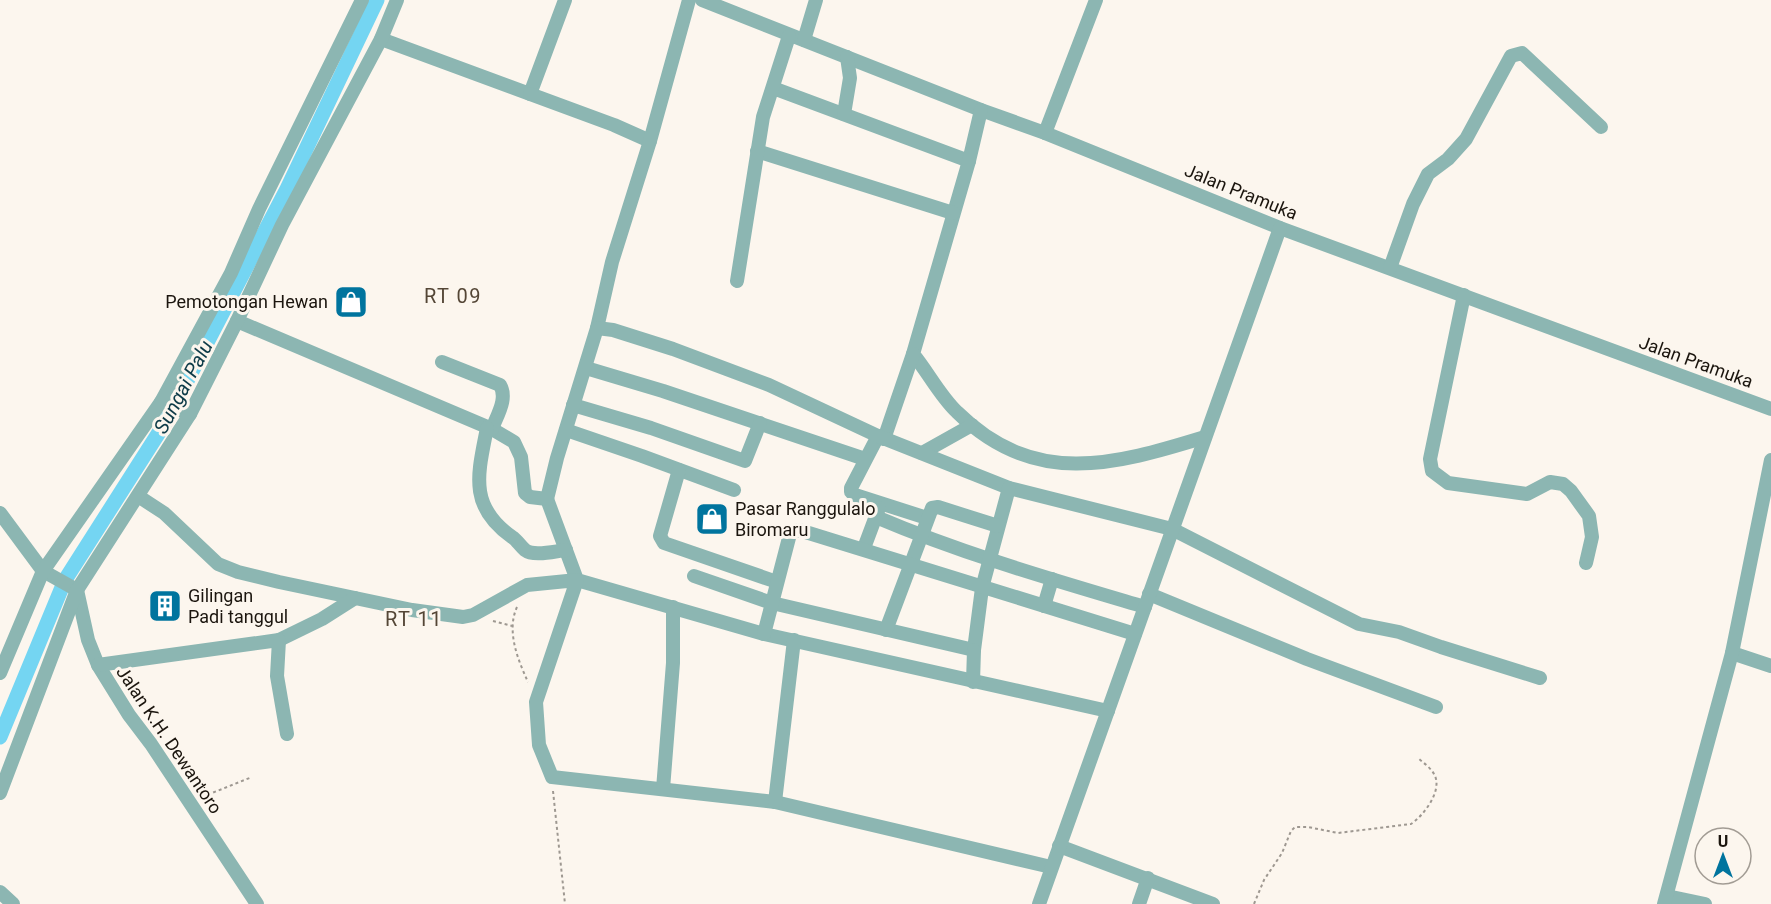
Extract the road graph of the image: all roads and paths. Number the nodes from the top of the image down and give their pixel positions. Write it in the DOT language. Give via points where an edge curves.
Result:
graph roads {
  1 [pos="362,0"];
  2 [pos="397,0"];
  3 [pos="566,0"];
  4 [pos="689,0"];
  5 [pos="702,0"];
  6 [pos="816,0"];
  7 [pos="1096,0"];
  8 [pos="789,36"];
  9 [pos="381,39"];
  10 [pos="804,40"];
  11 [pos="847,57"];
  12 [pos="773,88"];
  13 [pos="530,94"];
  14 [pos="981,110"];
  15 [pos="844,114"];
  16 [pos="1600,127"];
  17 [pos="1045,133"];
  18 [pos="650,141"];
  19 [pos="757,151"];
  20 [pos="969,161"];
  21 [pos="953,213"];
  22 [pos="1280,228"];
  23 [pos="1390,268"];
  24 [pos="737,281"];
  25 [pos="1464,295"];
  26 [pos="237,321"];
  27 [pos="597,328"];
  28 [pos="914,354"];
  29 [pos="442,362"];
  30 [pos="586,368"];
  31 [pos="161,402"];
  32 [pos="573,405"];
  33 [pos="1771,409"];
  34 [pos="190,414"];
  35 [pos="760,423"];
  36 [pos="972,425"];
  37 [pos="490,428"];
  38 [pos="566,430"];
  39 [pos="881,437"];
  40 [pos="1205,437"];
  41 [pos="922,453"];
  42 [pos="865,459"];
  43 [pos="1771,460"];
  44 [pos="679,470"];
  45 [pos="1009,488"];
  46 [pos="734,490"];
  47 [pos="138,496"];
  48 [pos="547,499"];
  49 [pos="881,503"];
  50 [pos="0,513"];
  51 [pos="876,517"];
  52 [pos="927,518"];
  53 [pos="998,526"];
  54 [pos="1172,529"];
  55 [pos="921,536"];
  56 [pos="864,548"];
  57 [pos="566,550"];
  58 [pos="988,560"];
  59 [pos="909,564"];
  60 [pos="1586,564"];
  61 [pos="45,573"];
  62 [pos="694,576"];
  63 [pos="1052,579"];
  64 [pos="577,580"];
  65 [pos="777,582"];
  66 [pos="527,585"];
  67 [pos="982,588"];
  68 [pos="74,589"];
  69 [pos="355,598"];
  70 [pos="1147,601"];
  71 [pos="772,603"];
  72 [pos="1044,606"];
  73 [pos="673,607"];
  74 [pos="886,630"];
  75 [pos="764,634"];
  76 [pos="1135,634"];
  77 [pos="279,640"];
  78 [pos="794,640"];
  79 [pos="974,650"];
  80 [pos="1732,653"];
  81 [pos="98,665"];
  82 [pos="1771,666"];
  83 [pos="0,674"];
  84 [pos="1540,678"];
  85 [pos="973,682"];
  86 [pos="536,702"];
  87 [pos="1436,707"];
  88 [pos="1108,711"];
  89 [pos="287,734"];
  90 [pos="1419,759"];
  91 [pos="252,777"];
  92 [pos="552,777"];
  93 [pos="663,789"];
  94 [pos="0,793"];
  95 [pos="189,802"];
  96 [pos="776,802"];
  97 [pos="1059,846"];
  98 [pos="1051,867"];
  99 [pos="1148,878"];
  100 [pos="0,892"];
  101 [pos="1666,900"];
  102 [pos="13,904"];
  103 [pos="257,904"];
  104 [pos="565,904"];
  105 [pos="1039,904"];
  106 [pos="1139,904"];
  107 [pos="1213,904"];
  108 [pos="1254,904"];
  109 [pos="1705,904"];
  1 -- 31 [label="street" via="258,208 231,273"];
  2 -- 9 [label="street"];
  3 -- 13 [label="street"];
  4 -- 18 [label="street"];
  5 -- 8 [label="street, Jalan Pramuka"];
  6 -- 10 [label="street"];
  7 -- 17 [label="street"];
  8 -- 10 [label="street, Jalan Pramuka"];
  8 -- 12 [label="street"];
  9 -- 13 [label="street"];
  9 -- 26 [label="street" via="282,225"];
  10 -- 11 [label="street, Jalan Pramuka"];
  11 -- 14 [label="street, Jalan Pramuka"];
  11 -- 15 [label="street" via="850,78"];
  12 -- 15 [label="street"];
  12 -- 19 [label="street"];
  13 -- 18 [label="street"];
  14 -- 17 [label="street, Jalan Pramuka"];
  14 -- 20 [label="street"];
  15 -- 20 [label="street"];
  16 -- 23 [label="street" via="1522,53 1511,56 1466,139 1428,174"];
  17 -- 22 [label="street, Jalan Pramuka"];
  18 -- 27 [label="street" via="612,262"];
  19 -- 21 [label="street"];
  19 -- 24 [label="street"];
  20 -- 21 [label="street"];
  21 -- 28 [label="street"];
  22 -- 23 [label="street, Jalan Pramuka"];
  22 -- 40 [label="street"];
  23 -- 25 [label="street, Jalan Pramuka"];
  25 -- 33 [label="street, Jalan Pramuka"];
  25 -- 60 [label="street" via="1430,459 1432,471 1448,483 1527,494 1550,482 1563,484 1589,516 1592,537"];
  26 -- 34 [label="street"];
  26 -- 37 [label="street"];
  27 -- 30 [label="street"];
  27 -- 39 [label="street" via="673,349 769,385"];
  28 -- 36 [label="street" via="956,411"];
  28 -- 39 [label="street"];
  29 -- 37 [label="street" via="500,385 503,399"];
  30 -- 32 [label="street"];
  30 -- 35 [label="street"];
  31 -- 34 [label="street"];
  31 -- 61 [label="street"];
  32 -- 35 [label="street" via="745,461"];
  32 -- 38 [label="street"];
  34 -- 47 [label="street"];
  35 -- 42 [label="street"];
  36 -- 40 [label="street" via="1002,447 1023,456 1070,464 1144,455"];
  36 -- 41 [label="street"];
  37 -- 48 [label="street" via="514,442 521,457 525,493"];
  37 -- 57 [label="street" via="479,471 482,500 488,514 526,552"];
  38 -- 44 [label="street"];
  38 -- 48 [label="street"];
  39 -- 41 [label="street"];
  39 -- 42 [label="street"];
  40 -- 54 [label="street"];
  41 -- 45 [label="street"];
  42 -- 49 [label="street" via="851,492"];
  43 -- 80 [label="street"];
  44 -- 46 [label="street"];
  44 -- 65 [label="street" via="660,536 664,543"];
  45 -- 53 [label="street"];
  45 -- 54 [label="street"];
  47 -- 68 [label="street"];
  47 -- 69 [label="street" via="164,513 218,564"];
  48 -- 57 [label="street"];
  49 -- 51 [label="street"];
  49 -- 52 [label="street"];
  50 -- 61 [label="street"];
  51 -- 55 [label="street"];
  51 -- 56 [label="street"];
  52 -- 53 [label="street" via="935,507"];
  52 -- 55 [label="street"];
  53 -- 58 [label="street"];
  54 -- 70 [label="street"];
  54 -- 84 [label="street" via="1359,624 1399,632"];
  55 -- 58 [label="street"];
  55 -- 59 [label="street"];
  56 -- 59 [label="street"];
  56 -- 65 [label="street" via="793,530"];
  57 -- 64 [label="street"];
  58 -- 63 [label="street"];
  58 -- 67 [label="street"];
  59 -- 67 [label="street"];
  59 -- 74 [label="street"];
  61 -- 68 [label="street"];
  61 -- 83 [label="street"];
  62 -- 71 [label="street"];
  63 -- 70 [label="street"];
  63 -- 72 [label="street"];
  64 -- 66 [label="street"];
  64 -- 73 [label="street"];
  64 -- 86 [label="street"];
  65 -- 71 [label="street"];
  66 -- 69 [label="street" via="463,617"];
  66 -- 86 [label="path" via="512,626 518,658"];
  67 -- 72 [label="street"];
  67 -- 79 [label="street"];
  68 -- 81 [label="street, Jalan K.H. Dewantoro"];
  68 -- 94 [label="street"];
  69 -- 77 [label="street"];
  70 -- 76 [label="street"];
  70 -- 87 [label="street"];
  71 -- 74 [label="street"];
  71 -- 75 [label="street"];
  72 -- 76 [label="street"];
  73 -- 75 [label="street"];
  73 -- 93 [label="street" via="673,663"];
  74 -- 79 [label="street"];
  75 -- 78 [label="street"];
  76 -- 88 [label="street"];
  77 -- 81 [label="street"];
  77 -- 89 [label="street" via="277,676"];
  78 -- 85 [label="street"];
  78 -- 96 [label="street"];
  79 -- 85 [label="street"];
  80 -- 82 [label="street"];
  80 -- 101 [label="street"];
  81 -- 95 [label="street, Jalan K.H. Dewantoro"];
  85 -- 88 [label="street"];
  86 -- 92 [label="street" via="539,745"];
  88 -- 97 [label="street"];
  90 -- 108 [label="path" via="1436,776 1437,783 1420,818 1411,824 1338,833 1295,827"];
  91 -- 95 [label="path"];
  92 -- 93 [label="street"];
  92 -- 104 [label="path"];
  93 -- 96 [label="street"];
  95 -- 103 [label="street, Jalan K.H. Dewantoro"];
  96 -- 98 [label="street"];
  97 -- 98 [label="street"];
  97 -- 99 [label="street"];
  98 -- 105 [label="street"];
  99 -- 106 [label="street"];
  99 -- 107 [label="street"];
  100 -- 102 [label="street"];
  101 -- 109 [label="street"];
}
